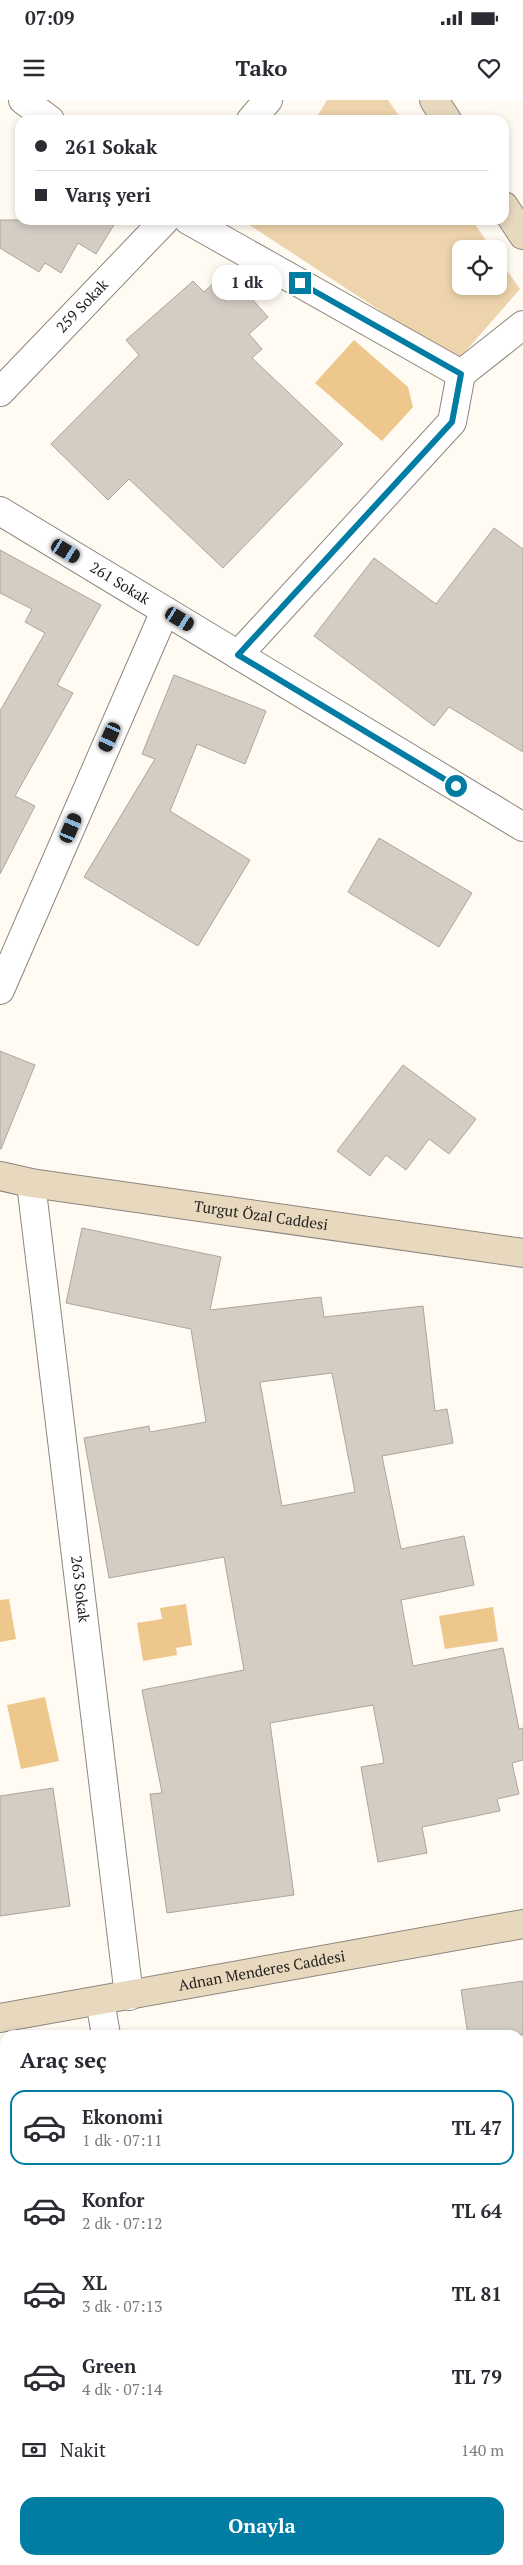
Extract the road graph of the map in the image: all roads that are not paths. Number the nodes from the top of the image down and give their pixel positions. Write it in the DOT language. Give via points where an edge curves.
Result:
graph roads {
  1 [pos="23,100"];
  2 [pos="268,100"];
  3 [pos="434,100"];
  4 [pos="43,115"];
  5 [pos="255,115"];
  6 [pos="444,115"];
  7 [pos="509,213"];
  8 [pos="160,225"];
  9 [pos="197,225"];
  10 [pos="523,234"];
  11 [pos="523,325"];
  12 [pos="461,374"];
  13 [pos="0,392"];
  14 [pos="0,511"];
  15 [pos="165,611"];
  16 [pos="238,655"];
  17 [pos="523,827"];
  18 [pos="0,990"];
  19 [pos="0,1176"];
  20 [pos="31,1183"];
  21 [pos="523,1254"];
  22 [pos="523,1924"];
  23 [pos="129,1996"];
  24 [pos="100,2000"];
  25 [pos="0,2018"];
  26 [pos="105,2030"];
  1 -- 4 [label="street"];
  2 -- 5 [label="street"];
  3 -- 6 [label="street"];
  7 -- 10 [label="street"];
  8 -- 13 [label="street, 259 Sokak"];
  9 -- 12 [label="street"];
  11 -- 12 [label="street"];
  12 -- 16 [label="street" via="452,422"];
  14 -- 15 [label="street, 261 Sokak"];
  15 -- 16 [label="street, 261 Sokak"];
  15 -- 18 [label="street"];
  16 -- 17 [label="street, 261 Sokak"];
  19 -- 20 [label="street, Turgut Özal Caddesi"];
  20 -- 21 [label="street, Turgut Özal Caddesi"];
  20 -- 23 [label="street, 263 Sokak"];
  22 -- 23 [label="street, Adnan Menderes Caddesi"];
  23 -- 24 [label="street, Adnan Menderes Caddesi"];
  24 -- 25 [label="street, Adnan Menderes Caddesi"];
  24 -- 26 [label="street"];
}
